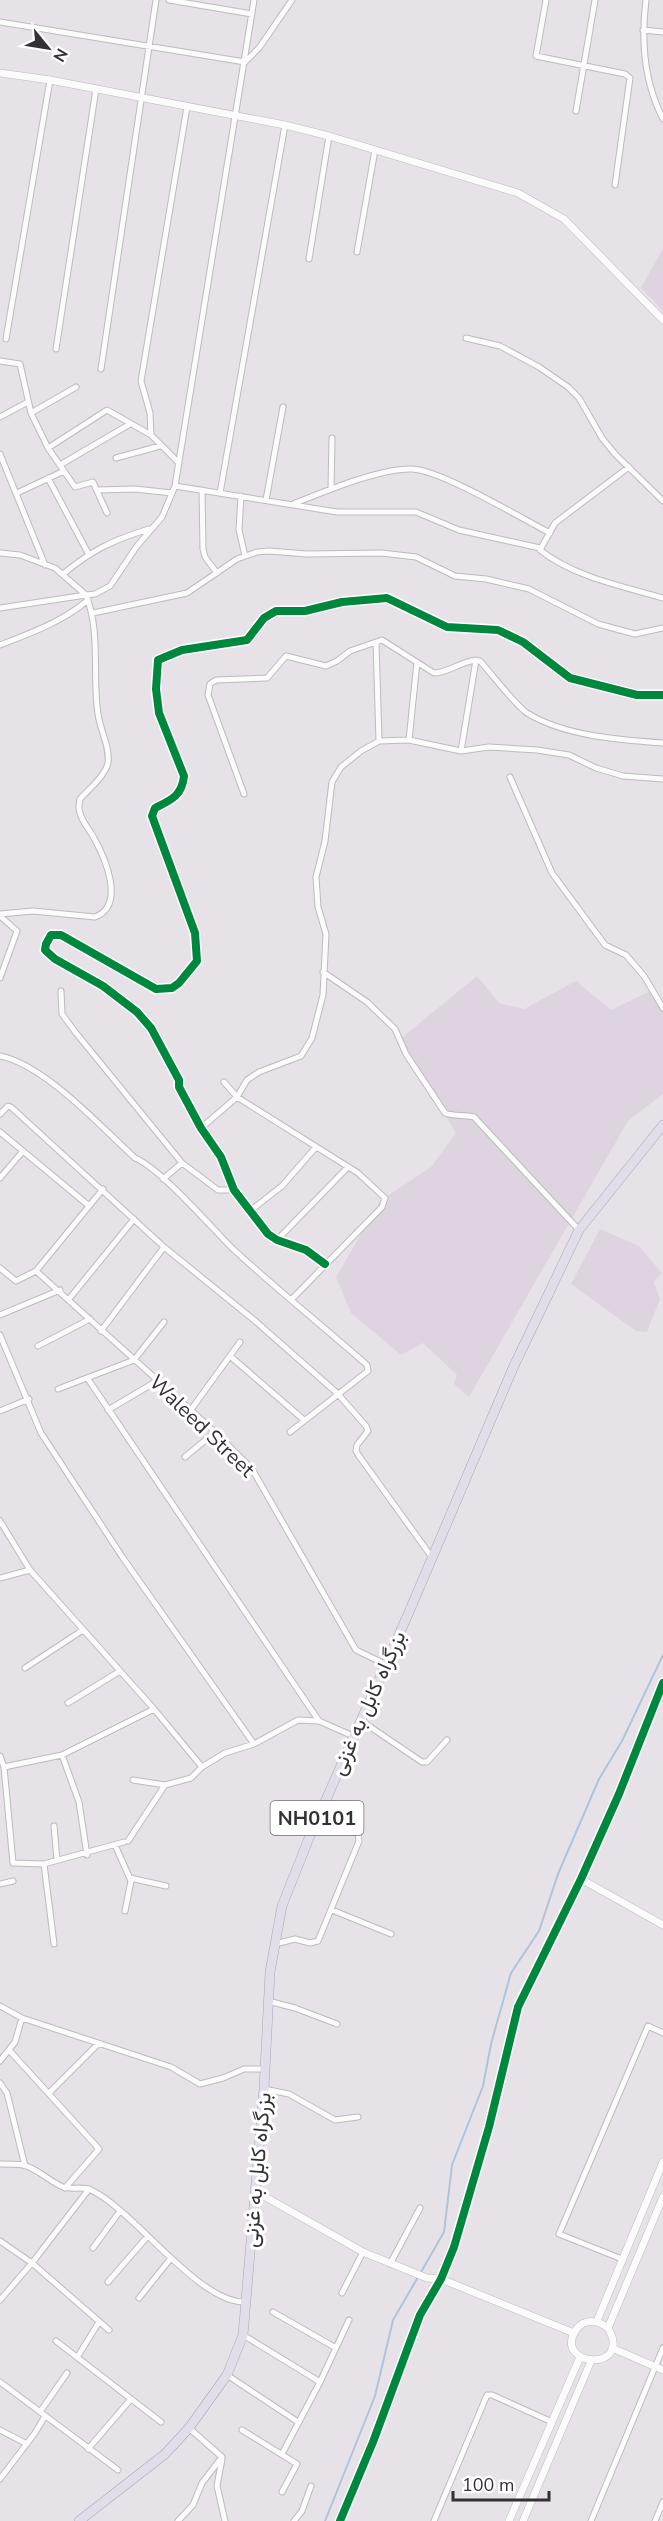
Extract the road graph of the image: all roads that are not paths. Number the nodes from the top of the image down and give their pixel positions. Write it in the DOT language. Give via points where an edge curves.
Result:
graph roads {
  1 [pos="156,0"];
  2 [pos="169,0"];
  3 [pos="254,0"];
  4 [pos="292,0"];
  5 [pos="546,0"];
  6 [pos="595,0"];
  7 [pos="646,0"];
  8 [pos="252,14"];
  9 [pos="0,22"];
  10 [pos="643,30"];
  11 [pos="663,33"];
  12 [pos="149,46"];
  13 [pos="245,62"];
  14 [pos="584,66"];
  15 [pos="1,73"];
  16 [pos="50,80"];
  17 [pos="0,82"];
  18 [pos="96,89"];
  19 [pos="140,98"];
  20 [pos="187,107"];
  21 [pos="576,111"];
  22 [pos="235,116"];
  23 [pos="663,118"];
  24 [pos="285,125"];
  25 [pos="329,136"];
  26 [pos="375,150"];
  27 [pos="615,185"];
  28 [pos="357,252"];
  29 [pos="309,259"];
  30 [pos="663,320"];
  31 [pos="466,338"];
  32 [pos="6,339"];
  33 [pos="56,349"];
  34 [pos="0,361"];
  35 [pos="101,369"];
  36 [pos="76,387"];
  37 [pos="28,402"];
  38 [pos="282,407"];
  39 [pos="32,413"];
  40 [pos="0,417"];
  41 [pos="130,424"];
  42 [pos="151,435"];
  43 [pos="332,438"];
  44 [pos="160,446"];
  45 [pos="48,448"];
  46 [pos="0,454"];
  47 [pos="116,458"];
  48 [pos="179,463"];
  49 [pos="629,467"];
  50 [pos="62,468"];
  51 [pos="48,478"];
  52 [pos="175,486"];
  53 [pos="331,489"];
  54 [pos="97,490"];
  55 [pos="202,490"];
  56 [pos="17,493"];
  57 [pos="172,493"];
  58 [pos="220,493"];
  59 [pos="241,496"];
  60 [pos="266,500"];
  61 [pos="663,501"];
  62 [pos="292,505"];
  63 [pos="107,513"];
  64 [pos="151,529"];
  65 [pos="550,532"];
  66 [pos="540,548"];
  67 [pos="0,553"];
  68 [pos="88,553"];
  69 [pos="245,556"];
  70 [pos="45,565"];
  71 [pos="63,573"];
  72 [pos="217,573"];
  73 [pos="87,597"];
  74 [pos="663,598"];
  75 [pos="0,608"];
  76 [pos="93,613"];
  77 [pos="663,628"];
  78 [pos="376,642"];
  79 [pos="0,645"];
  80 [pos="477,660"];
  81 [pos="417,662"];
  82 [pos="663,695"];
  83 [pos="409,740"];
  84 [pos="379,741"];
  85 [pos="663,743"];
  86 [pos="461,750"];
  87 [pos="510,777"];
  88 [pos="663,779"];
  89 [pos="244,794"];
  90 [pos="0,915"];
  91 [pos="322,972"];
  92 [pos="0,978"];
  93 [pos="61,992"];
  94 [pos="663,1008"];
  95 [pos="0,1056"];
  96 [pos="224,1082"];
  97 [pos="237,1098"];
  98 [pos="0,1114"];
  99 [pos="663,1125"];
  100 [pos="201,1128"];
  101 [pos="0,1132"];
  102 [pos="316,1148"];
  103 [pos="23,1151"];
  104 [pos="182,1163"];
  105 [pos="348,1167"];
  106 [pos="0,1178"];
  107 [pos="163,1179"];
  108 [pos="103,1189"];
  109 [pos="234,1190"];
  110 [pos="88,1205"];
  111 [pos="250,1211"];
  112 [pos="134,1219"];
  113 [pos="579,1230"];
  114 [pos="277,1240"];
  115 [pos="164,1247"];
  116 [pos="325,1264"];
  117 [pos="0,1268"];
  118 [pos="36,1271"];
  119 [pos="60,1290"];
  120 [pos="69,1299"];
  121 [pos="292,1299"];
  122 [pos="0,1315"];
  123 [pos="90,1319"];
  124 [pos="164,1322"];
  125 [pos="101,1331"];
  126 [pos="0,1335"];
  127 [pos="240,1342"];
  128 [pos="38,1346"];
  129 [pos="230,1356"];
  130 [pos="134,1360"];
  131 [pos="88,1379"];
  132 [pos="157,1381"];
  133 [pos="58,1389"];
  134 [pos="338,1393"];
  135 [pos="28,1399"];
  136 [pos="108,1410"];
  137 [pos="0,1411"];
  138 [pos="190,1411"];
  139 [pos="304,1420"];
  140 [pos="215,1432"];
  141 [pos="290,1432"];
  142 [pos="185,1457"];
  143 [pos="0,1521"];
  144 [pos="431,1556"];
  145 [pos="30,1570"];
  146 [pos="0,1578"];
  147 [pos="83,1630"];
  148 [pos="385,1664"];
  149 [pos="25,1668"];
  150 [pos="120,1671"];
  151 [pos="663,1683"];
  152 [pos="68,1702"];
  153 [pos="154,1709"];
  154 [pos="360,1720"];
  155 [pos="319,1721"];
  156 [pos="353,1736"];
  157 [pos="447,1740"];
  158 [pos="254,1744"];
  159 [pos="62,1755"];
  160 [pos="0,1757"];
  161 [pos="4,1767"];
  162 [pos="202,1767"];
  163 [pos="133,1780"];
  164 [pos="165,1785"];
  165 [pos="7,1800"];
  166 [pos="0,1801"];
  167 [pos="324,1802"];
  168 [pos="54,1826"];
  169 [pos="115,1845"];
  170 [pos="87,1855"];
  171 [pos="57,1860"];
  172 [pos="44,1864"];
  173 [pos="130,1878"];
  174 [pos="581,1879"];
  175 [pos="13,1881"];
  176 [pos="0,1884"];
  177 [pos="166,1886"];
  178 [pos="333,1910"];
  179 [pos="125,1911"];
  180 [pos="663,1925"];
  181 [pos="391,1934"];
  182 [pos="54,1944"];
  183 [pos="275,1944"];
  184 [pos="268,2001"];
  185 [pos="0,2006"];
  186 [pos="22,2018"];
  187 [pos="338,2024"];
  188 [pos="663,2032"];
  189 [pos="98,2044"];
  190 [pos="9,2049"];
  191 [pos="0,2061"];
  192 [pos="265,2069"];
  193 [pos="0,2083"];
  194 [pos="264,2089"];
  195 [pos="50,2092"];
  196 [pos="358,2117"];
  197 [pos="663,2162"];
  198 [pos="0,2164"];
  199 [pos="25,2166"];
  200 [pos="65,2188"];
  201 [pos="89,2189"];
  202 [pos="255,2191"];
  203 [pos="663,2197"];
  204 [pos="420,2208"];
  205 [pos="120,2211"];
  206 [pos="147,2237"];
  207 [pos="0,2241"];
  208 [pos="93,2248"];
  209 [pos="363,2252"];
  210 [pos="171,2258"];
  211 [pos="622,2259"];
  212 [pos="32,2263"];
  213 [pos="393,2265"];
  214 [pos="441,2279"];
  215 [pos="108,2282"];
  216 [pos="342,2293"];
  217 [pos="140,2298"];
  218 [pos="0,2300"];
  219 [pos="245,2302"];
  220 [pos="273,2312"];
  221 [pos="349,2320"];
  222 [pos="597,2321"];
  223 [pos="99,2322"];
  224 [pos="608,2328"];
  225 [pos="109,2330"];
  226 [pos="574,2333"];
  227 [pos="243,2335"];
  228 [pos="56,2341"];
  229 [pos="336,2348"];
  230 [pos="612,2348"];
  231 [pos="663,2348"];
  232 [pos="78,2356"];
  233 [pos="580,2357"];
  234 [pos="591,2361"];
  235 [pos="655,2367"];
  236 [pos="663,2370"];
  237 [pos="67,2373"];
  238 [pos="227,2375"];
  239 [pos="0,2382"];
  240 [pos="320,2382"];
  241 [pos="131,2398"];
  242 [pos="42,2414"];
  243 [pos="298,2421"];
  244 [pos="161,2422"];
  245 [pos="552,2422"];
  246 [pos="189,2428"];
  247 [pos="0,2430"];
  248 [pos="242,2430"];
  249 [pos="27,2444"];
  250 [pos="88,2449"];
  251 [pos="282,2454"];
  252 [pos="222,2457"];
  253 [pos="118,2470"];
  254 [pos="0,2479"];
  255 [pos="311,2486"];
  256 [pos="282,2492"];
  257 [pos="663,2502"];
  258 [pos="79,2521"];
  259 [pos="180,2521"];
  260 [pos="225,2521"];
  261 [pos="294,2521"];
  262 [pos="340,2521"];
  263 [pos="434,2521"];
  264 [pos="509,2521"];
  265 [pos="523,2521"];
  266 [pos="591,2521"];
  267 [pos="655,2521"];
  1 -- 12 [label="street"];
  2 -- 8 [label="street"];
  3 -- 8 [label="street"];
  4 -- 13 [label="street"];
  5 -- 14 [label="street" via="536,56"];
  6 -- 14 [label="street"];
  7 -- 10 [label="street"];
  8 -- 13 [label="street"];
  9 -- 12 [label="street"];
  10 -- 11 [label="street"];
  10 -- 23 [label="street" via="648,78"];
  12 -- 13 [label="street"];
  12 -- 19 [label="street"];
  13 -- 22 [label="street"];
  14 -- 21 [label="street"];
  14 -- 27 [label="street" via="630,78"];
  15 -- 16 [label="street"];
  15 -- 17 [label="street"];
  16 -- 18 [label="street"];
  16 -- 32 [label="street"];
  18 -- 19 [label="street"];
  18 -- 33 [label="street"];
  19 -- 20 [label="street"];
  19 -- 35 [label="street"];
  20 -- 22 [label="street"];
  20 -- 42 [label="street" via="141,375"];
  22 -- 24 [label="street"];
  22 -- 48 [label="street"];
  24 -- 25 [label="street"];
  24 -- 58 [label="street"];
  25 -- 26 [label="street"];
  25 -- 29 [label="street"];
  26 -- 28 [label="street"];
  26 -- 30 [label="street" via="518,193 564,219"];
  31 -- 49 [label="street" via="500,346 568,387 579,398 602,438"];
  34 -- 37 [label="street" via="20,364"];
  36 -- 39 [label="street"];
  37 -- 39 [label="street"];
  37 -- 40 [label="street"];
  38 -- 60 [label="street"];
  39 -- 45 [label="street"];
  41 -- 42 [label="street"];
  41 -- 45 [label="street" via="107,410 102,411"];
  41 -- 50 [label="street"];
  42 -- 44 [label="street"];
  43 -- 53 [label="street"];
  44 -- 47 [label="street"];
  44 -- 48 [label="street"];
  45 -- 50 [label="street"];
  46 -- 56 [label="street"];
  48 -- 52 [label="street"];
  49 -- 61 [label="street"];
  49 -- 65 [label="street" via="567,513"];
  50 -- 51 [label="street"];
  50 -- 54 [label="street" via="75,487 92,482"];
  51 -- 56 [label="street"];
  51 -- 68 [label="street"];
  52 -- 55 [label="street"];
  52 -- 57 [label="street"];
  53 -- 62 [label="street"];
  53 -- 65 [label="street" via="400,469 414,469 450,482"];
  54 -- 57 [label="street"];
  54 -- 63 [label="street"];
  55 -- 58 [label="street"];
  55 -- 72 [label="street" via="203,549"];
  56 -- 70 [label="street"];
  57 -- 64 [label="street" via="162,517"];
  58 -- 59 [label="street"];
  59 -- 60 [label="street"];
  59 -- 69 [label="street" via="239,530"];
  60 -- 62 [label="street"];
  62 -- 66 [label="street" via="337,512 416,512 459,530"];
  64 -- 68 [label="street"];
  64 -- 73 [label="street" via="110,586"];
  65 -- 66 [label="street"];
  66 -- 74 [label="street" via="563,565 585,574"];
  67 -- 70 [label="street" via="20,555"];
  68 -- 71 [label="street"];
  69 -- 72 [label="street"];
  69 -- 77 [label="street" via="269,551 416,557 455,576 529,590 598,624 635,634"];
  70 -- 71 [label="street"];
  71 -- 73 [label="street"];
  72 -- 76 [label="street" via="187,593"];
  73 -- 75 [label="street"];
  73 -- 76 [label="street"];
  73 -- 79 [label="street" via="75,611"];
  76 -- 90 [label="street" via="98,715 108,760 79,806 108,871 110,902 102,915 95,917 33,911"];
  78 -- 81 [label="street" via="391,643"];
  78 -- 84 [label="street"];
  78 -- 89 [label="street" via="350,651 326,666 286,656 267,678 216,680 210,684 208,695"];
  80 -- 81 [label="street" via="444,673 434,673"];
  80 -- 85 [label="street" via="525,712 553,725 618,740"];
  80 -- 86 [label="street"];
  81 -- 83 [label="street"];
  82 -- 100 [label="street" via="637,695 570,678 523,642 498,630 447,627 387,598 342,602 305,611 276,611 264,618 247,640 182,650 160,658 156,669 159,713 184,776 178,794 155,808 152,816 195,933 197,961 179,983 161,990 148,987 61,935 51,935 45,947 55,959 104,986 151,1028"];
  83 -- 84 [label="street"];
  83 -- 86 [label="street"];
  84 -- 91 [label="street" via="341,767 332,782 316,877 318,907 326,934"];
  86 -- 88 [label="street" via="489,747 569,754 623,776"];
  87 -- 94 [label="street" via="552,873 605,945 626,955 644,976"];
  90 -- 92 [label="street" via="17,931"];
  91 -- 97 [label="street" via="323,995 312,1038 301,1056 259,1072 247,1080"];
  91 -- 113 [label="street" via="367,1002 395,1029 406,1054 445,1113 474,1117"];
  93 -- 104 [label="street" via="62,1014"];
  95 -- 107 [label="street" via="21,1062 62,1092"];
  96 -- 97 [label="street"];
  97 -- 100 [label="street"];
  97 -- 102 [label="street"];
  98 -- 108 [label="street" via="11,1107"];
  99 -- 113 [label="highway, بزرگراه کابل به غزنی / NH0101"];
  100 -- 109 [label="street" via="221,1157"];
  101 -- 103 [label="street"];
  102 -- 105 [label="street"];
  102 -- 111 [label="street" via="282,1186"];
  103 -- 106 [label="street"];
  103 -- 110 [label="street"];
  104 -- 107 [label="street"];
  104 -- 109 [label="street" via="218,1190"];
  105 -- 114 [label="street"];
  105 -- 116 [label="street" via="385,1198 385,1203"];
  107 -- 121 [label="street" via="233,1249"];
  108 -- 110 [label="street"];
  108 -- 112 [label="street"];
  109 -- 111 [label="street"];
  110 -- 118 [label="street"];
  111 -- 114 [label="street"];
  112 -- 115 [label="street"];
  112 -- 120 [label="street"];
  113 -- 144 [label="highway, بزرگراه کابل به غزنی / NH0101" via="513,1368"];
  114 -- 116 [label="street" via="306,1250"];
  115 -- 125 [label="street"];
  115 -- 134 [label="street"];
  116 -- 121 [label="street"];
  117 -- 118 [label="street" via="16,1281"];
  118 -- 119 [label="street, Waleed Street"];
  119 -- 120 [label="street, Waleed Street"];
  119 -- 122 [label="street"];
  120 -- 123 [label="street, Waleed Street"];
  121 -- 134 [label="street" via="369,1368"];
  123 -- 125 [label="street, Waleed Street"];
  123 -- 128 [label="street"];
  124 -- 130 [label="street"];
  125 -- 130 [label="street, Waleed Street"];
  126 -- 135 [label="street"];
  127 -- 129 [label="street"];
  129 -- 138 [label="street"];
  129 -- 139 [label="street"];
  130 -- 131 [label="street"];
  130 -- 132 [label="street, Waleed Street"];
  131 -- 133 [label="street"];
  131 -- 136 [label="street"];
  132 -- 136 [label="street"];
  132 -- 138 [label="street, Waleed Street"];
  134 -- 139 [label="street"];
  134 -- 144 [label="street" via="368,1431 357,1445 359,1456"];
  135 -- 137 [label="street"];
  135 -- 158 [label="street" via="41,1433"];
  136 -- 155 [label="street"];
  138 -- 140 [label="street, Waleed Street"];
  139 -- 141 [label="street"];
  140 -- 142 [label="street"];
  140 -- 148 [label="street, Waleed Street" via="252,1469 356,1650"];
  143 -- 145 [label="street"];
  144 -- 148 [label="highway, بزرگراه کابل به غزنی / NH0101"];
  145 -- 146 [label="street"];
  145 -- 147 [label="street"];
  147 -- 149 [label="street"];
  147 -- 150 [label="street"];
  148 -- 154 [label="highway, بزرگراه کابل به غزنی / NH0101"];
  150 -- 152 [label="street"];
  150 -- 153 [label="street"];
  151 -- 174 [label="street"];
  153 -- 159 [label="street"];
  153 -- 162 [label="street"];
  154 -- 156 [label="highway, بزرگراه کابل به غزنی / NH0101"];
  154 -- 157 [label="street" via="422,1762 427,1762"];
  155 -- 156 [label="street"];
  155 -- 158 [label="street" via="298,1720"];
  156 -- 167 [label="highway, بزرگراه کابل به غزنی / NH0101"];
  158 -- 162 [label="street" via="225,1753"];
  159 -- 161 [label="street"];
  159 -- 170 [label="street" via="80,1802"];
  160 -- 161 [label="street"];
  161 -- 165 [label="street"];
  162 -- 164 [label="street" via="191,1778"];
  163 -- 164 [label="street"];
  164 -- 169 [label="street" via="126,1842"];
  165 -- 166 [label="street"];
  165 -- 172 [label="street" via="13,1863"];
  167 -- 178 [label="street" via="352,1821 359,1837"];
  167 -- 183 [label="highway, بزرگراه کابل به غزنی / NH0101" via="282,1906"];
  168 -- 171 [label="street"];
  169 -- 170 [label="street"];
  169 -- 173 [label="street"];
  170 -- 171 [label="street"];
  171 -- 172 [label="street"];
  172 -- 182 [label="street"];
  173 -- 177 [label="street"];
  173 -- 179 [label="street"];
  174 -- 180 [label="street"];
  174 -- 214 [label="street" via="518,2007 489,2127"];
  175 -- 176 [label="street"];
  178 -- 181 [label="street"];
  178 -- 183 [label="street" via="318,1941 295,1939"];
  183 -- 184 [label="highway, بزرگراه کابل به غزنی / NH0101"];
  184 -- 187 [label="street"];
  184 -- 192 [label="highway, بزرگراه کابل به غزنی / NH0101"];
  185 -- 186 [label="street"];
  186 -- 189 [label="street"];
  186 -- 190 [label="street"];
  188 -- 211 [label="street" via="648,2026 559,2234"];
  189 -- 192 [label="street" via="171,2067 200,2084 244,2069"];
  189 -- 195 [label="street"];
  190 -- 191 [label="street"];
  190 -- 195 [label="street"];
  192 -- 194 [label="highway, بزرگراه کابل به غزنی / NH0101"];
  193 -- 199 [label="street" via="7,2093"];
  194 -- 196 [label="street" via="289,2094 335,2120"];
  194 -- 202 [label="highway, بزرگراه کابل به غزنی / NH0101"];
  195 -- 200 [label="street" via="99,2149"];
  197 -- 211 [label="street"];
  198 -- 199 [label="street"];
  199 -- 200 [label="street"];
  200 -- 201 [label="street"];
  201 -- 205 [label="street"];
  201 -- 212 [label="street"];
  202 -- 209 [label="street"];
  202 -- 219 [label="highway, بزرگراه کابل به غزنی / NH0101"];
  203 -- 224 [label="street"];
  204 -- 213 [label="street"];
  205 -- 206 [label="street"];
  205 -- 208 [label="street"];
  206 -- 210 [label="street"];
  206 -- 215 [label="street"];
  207 -- 212 [label="street"];
  209 -- 213 [label="street"];
  209 -- 216 [label="street"];
  210 -- 217 [label="street"];
  210 -- 219 [label="street" via="205,2286 233,2301"];
  211 -- 222 [label="street"];
  212 -- 218 [label="street"];
  212 -- 223 [label="street"];
  213 -- 214 [label="street"];
  214 -- 226 [label="street"];
  214 -- 262 [label="street" via="420,2315"];
  219 -- 227 [label="highway, بزرگراه کابل به غزنی / NH0101"];
  220 -- 229 [label="street"];
  221 -- 229 [label="street"];
  222 -- 224 [label="street"];
  222 -- 226 [label="street" via="583,2323"];
  223 -- 225 [label="street"];
  223 -- 232 [label="street"];
  224 -- 230 [label="street"];
  226 -- 233 [label="street" via="573,2346"];
  227 -- 238 [label="highway, بزرگراه کابل به غزنی / NH0101"];
  227 -- 240 [label="street"];
  228 -- 232 [label="street"];
  229 -- 240 [label="street"];
  230 -- 234 [label="street" via="604,2358"];
  230 -- 235 [label="street"];
  231 -- 235 [label="street"];
  232 -- 241 [label="street"];
  233 -- 234 [label="street"];
  233 -- 245 [label="street"];
  234 -- 265 [label="street"];
  235 -- 236 [label="street"];
  235 -- 266 [label="street"];
  237 -- 242 [label="street"];
  238 -- 243 [label="street"];
  238 -- 246 [label="highway, بزرگراه کابل به غزنی / NH0101"];
  239 -- 242 [label="street"];
  240 -- 243 [label="street"];
  241 -- 244 [label="street"];
  241 -- 250 [label="street"];
  242 -- 249 [label="street"];
  242 -- 250 [label="street"];
  243 -- 251 [label="street"];
  245 -- 263 [label="street" via="487,2395"];
  245 -- 264 [label="street"];
  246 -- 252 [label="street"];
  246 -- 258 [label="highway, بزرگراه کابل به غزنی / NH0101" via="165,2454"];
  247 -- 249 [label="street"];
  248 -- 251 [label="street"];
  249 -- 254 [label="street"];
  250 -- 253 [label="street"];
  251 -- 256 [label="street" via="297,2464"];
  252 -- 259 [label="street"];
  252 -- 260 [label="street" via="217,2486"];
  255 -- 261 [label="street"];
  257 -- 267 [label="street"];
}
